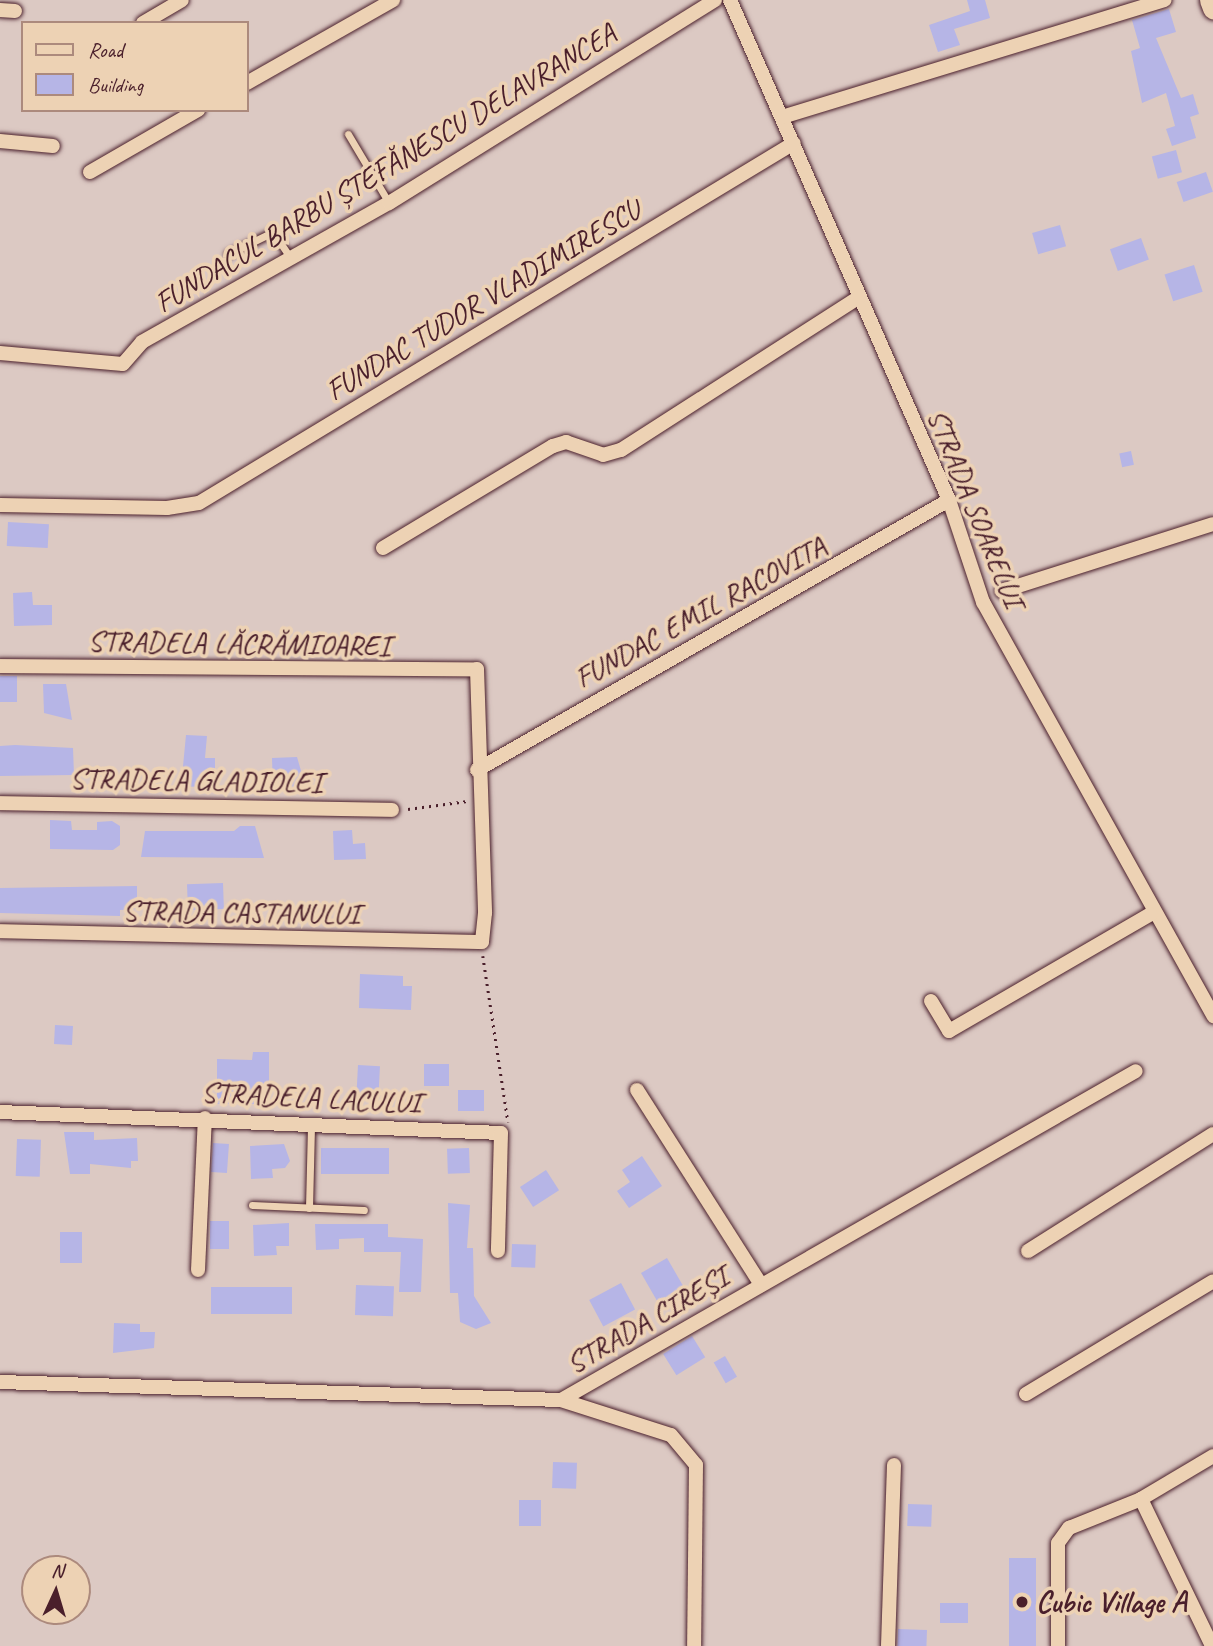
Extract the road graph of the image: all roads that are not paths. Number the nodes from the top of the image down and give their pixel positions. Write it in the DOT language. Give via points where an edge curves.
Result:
graph roads {
  1 [pos="182,0"];
  2 [pos="393,0"];
  3 [pos="715,0"];
  4 [pos="730,0"];
  5 [pos="1166,0"];
  6 [pos="1210,0"];
  7 [pos="1213,8"];
  8 [pos="146,21"];
  9 [pos="248,82"];
  10 [pos="195,112"];
  11 [pos="782,117"];
  12 [pos="348,134"];
  13 [pos="0,141"];
  14 [pos="794,143"];
  15 [pos="53,146"];
  16 [pos="90,172"];
  17 [pos="389,203"];
  18 [pos="228,254"];
  19 [pos="292,260"];
  20 [pos="859,298"];
  21 [pos="0,353"];
  22 [pos="949,500"];
  23 [pos="0,505"];
  24 [pos="1213,524"];
  25 [pos="383,548"];
  26 [pos="1002,591"];
  27 [pos="0,666"];
  28 [pos="477,770"];
  29 [pos="0,803"];
  30 [pos="392,810"];
  31 [pos="1151,914"];
  32 [pos="0,931"];
  33 [pos="931,1001"];
  34 [pos="1213,1016"];
  35 [pos="1136,1071"];
  36 [pos="637,1090"];
  37 [pos="0,1112"];
  38 [pos="205,1118"];
  39 [pos="311,1121"];
  40 [pos="1213,1134"];
  41 [pos="252,1205"];
  42 [pos="309,1208"];
  43 [pos="364,1210"];
  44 [pos="498,1251"];
  45 [pos="1028,1251"];
  46 [pos="198,1270"];
  47 [pos="1213,1280"];
  48 [pos="761,1285"];
  49 [pos="0,1382"];
  50 [pos="1026,1394"];
  51 [pos="561,1400"];
  52 [pos="1213,1456"];
  53 [pos="894,1465"];
  54 [pos="1141,1499"];
  55 [pos="694,1646"];
  56 [pos="888,1646"];
  57 [pos="1058,1646"];
  58 [pos="1212,1646"];
  1 -- 8 [label="street"];
  2 -- 9 [label="street"];
  3 -- 17 [label="street, FUNDACUL BARBU ȘTEFĂNESCU DELAVRANCEA"];
  4 -- 11 [label="street, STRADA SOARELUI"];
  5 -- 11 [label="street"];
  6 -- 7 [label="main road"];
  10 -- 16 [label="street"];
  11 -- 14 [label="street, STRADA SOARELUI"];
  12 -- 17 [label="lane"];
  13 -- 15 [label="street"];
  14 -- 20 [label="street, STRADA SOARELUI"];
  14 -- 23 [label="street, FUNDAC TUDOR VLADIMIRESCU" via="199,503 167,508"];
  17 -- 19 [label="street, FUNDACUL BARBU ȘTEFĂNESCU DELAVRANCEA"];
  18 -- 19 [label="lane" via="273,232"];
  19 -- 21 [label="street, FUNDACUL BARBU ȘTEFĂNESCU DELAVRANCEA" via="142,342 123,365"];
  20 -- 22 [label="street, STRADA SOARELUI"];
  20 -- 25 [label="street" via="621,450 603,455 566,442 553,446"];
  22 -- 28 [label="street, FUNDAC EMIL RACOVITA"];
  22 -- 31 [label="street, STRADA SOARELUI" via="983,602"];
  24 -- 26 [label="street"];
  27 -- 28 [label="street, STRADELA LĂCRĂMIOAREI" via="477,669"];
  28 -- 32 [label="street, STRADA CASTANULUI" via="482,942"];
  29 -- 30 [label="street, STRADELA GLADIOLEI"];
  31 -- 33 [label="street" via="949,1031"];
  31 -- 34 [label="street, STRADA SOARELUI"];
  35 -- 48 [label="street, STRADA CIREȘI"];
  36 -- 48 [label="street"];
  37 -- 38 [label="street, STRADELA LACULUI"];
  38 -- 39 [label="street, STRADELA LACULUI"];
  38 -- 46 [label="street"];
  39 -- 42 [label="lane"];
  39 -- 44 [label="street, STRADELA LACULUI" via="501,1133"];
  40 -- 45 [label="street"];
  41 -- 42 [label="lane"];
  42 -- 43 [label="lane"];
  47 -- 50 [label="street"];
  48 -- 51 [label="street, STRADA CIREȘI"];
  49 -- 51 [label="street, STRADA CIREȘI"];
  51 -- 55 [label="street" via="671,1435 696,1465"];
  52 -- 54 [label="street"];
  53 -- 56 [label="street"];
  54 -- 57 [label="street" via="1069,1528 1058,1542"];
  54 -- 58 [label="street"];
}
